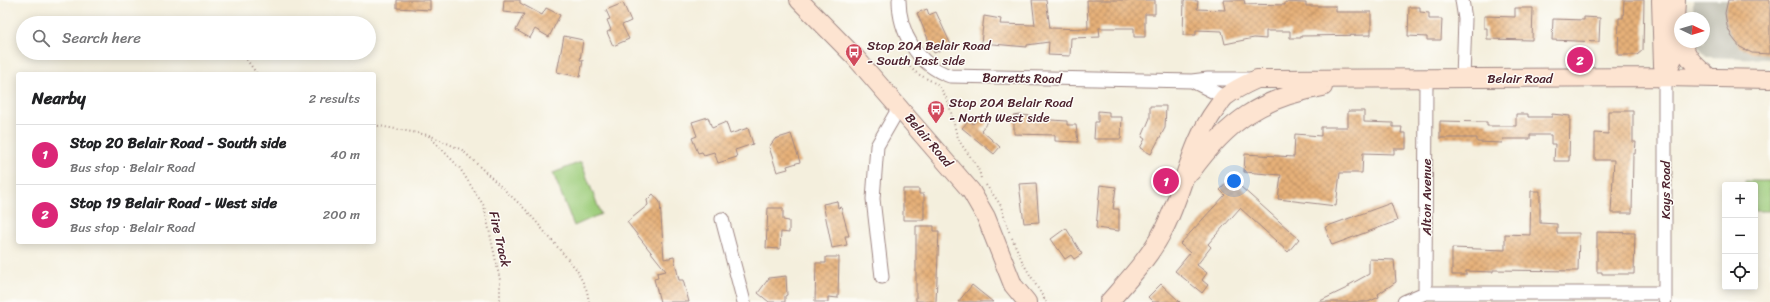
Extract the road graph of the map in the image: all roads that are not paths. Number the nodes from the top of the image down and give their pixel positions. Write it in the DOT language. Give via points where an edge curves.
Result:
graph roads {
  1 [pos="799,0"];
  2 [pos="899,0"];
  3 [pos="1462,0"];
  4 [pos="1661,0"];
  5 [pos="1674,48"];
  6 [pos="1685,48"];
  7 [pos="1665,77"];
  8 [pos="1426,78"];
  9 [pos="1463,78"];
  10 [pos="1710,78"];
  11 [pos="1257,79"];
  12 [pos="1366,79"];
  13 [pos="1770,79"];
  14 [pos="1192,81"];
  15 [pos="1308,90"];
  16 [pos="1224,97"];
  17 [pos="900,106"];
  18 [pos="1182,184"];
  19 [pos="722,219"];
  20 [pos="882,277"];
  21 [pos="1425,293"];
  22 [pos="1465,298"];
  23 [pos="1665,298"];
  24 [pos="744,302"];
  25 [pos="1027,302"];
  26 [pos="1109,302"];
  27 [pos="1404,302"];
  1 -- 17 [label="main road, Belair Road"];
  2 -- 14 [label="street, Barretts Road" via="903,25 921,60 936,71 950,76"];
  3 -- 9 [label="street"];
  4 -- 7 [label="main road" via="1662,58"];
  5 -- 7 [label="main road"];
  6 -- 10 [label="main road" via="1693,63"];
  7 -- 9 [label="main road, Belair Road"];
  7 -- 10 [label="main road, Belair Road"];
  7 -- 23 [label="street, Kays Road"];
  8 -- 9 [label="main road, Belair Road"];
  8 -- 12 [label="main road, Belair Road"];
  8 -- 21 [label="street, Alton Avenue"];
  10 -- 13 [label="main road, Belair Road"];
  11 -- 12 [label="main road, Belair Road"];
  11 -- 14 [label="street, Barretts Road" via="1208,78"];
  11 -- 16 [label="main road, Belair Road"];
  12 -- 15 [label="main road, Belair Road"];
  14 -- 16 [label="street, Barretts Road"];
  15 -- 16 [label="main road" via="1272,88 1245,97"];
  15 -- 18 [label="main road, Belair Road" via="1266,103 1232,125"];
  16 -- 18 [label="main road, Belair Road" via="1197,140"];
  17 -- 20 [label="street" via="877,146 873,199"];
  17 -- 25 [label="main road, Belair Road" via="977,185 986,217 1013,285"];
  18 -- 26 [label="main road, Belair Road" via="1164,229 1141,266"];
  19 -- 24 [label="street"];
  21 -- 22 [label="street"];
  21 -- 27 [label="street"];
  22 -- 23 [label="street"];
}
